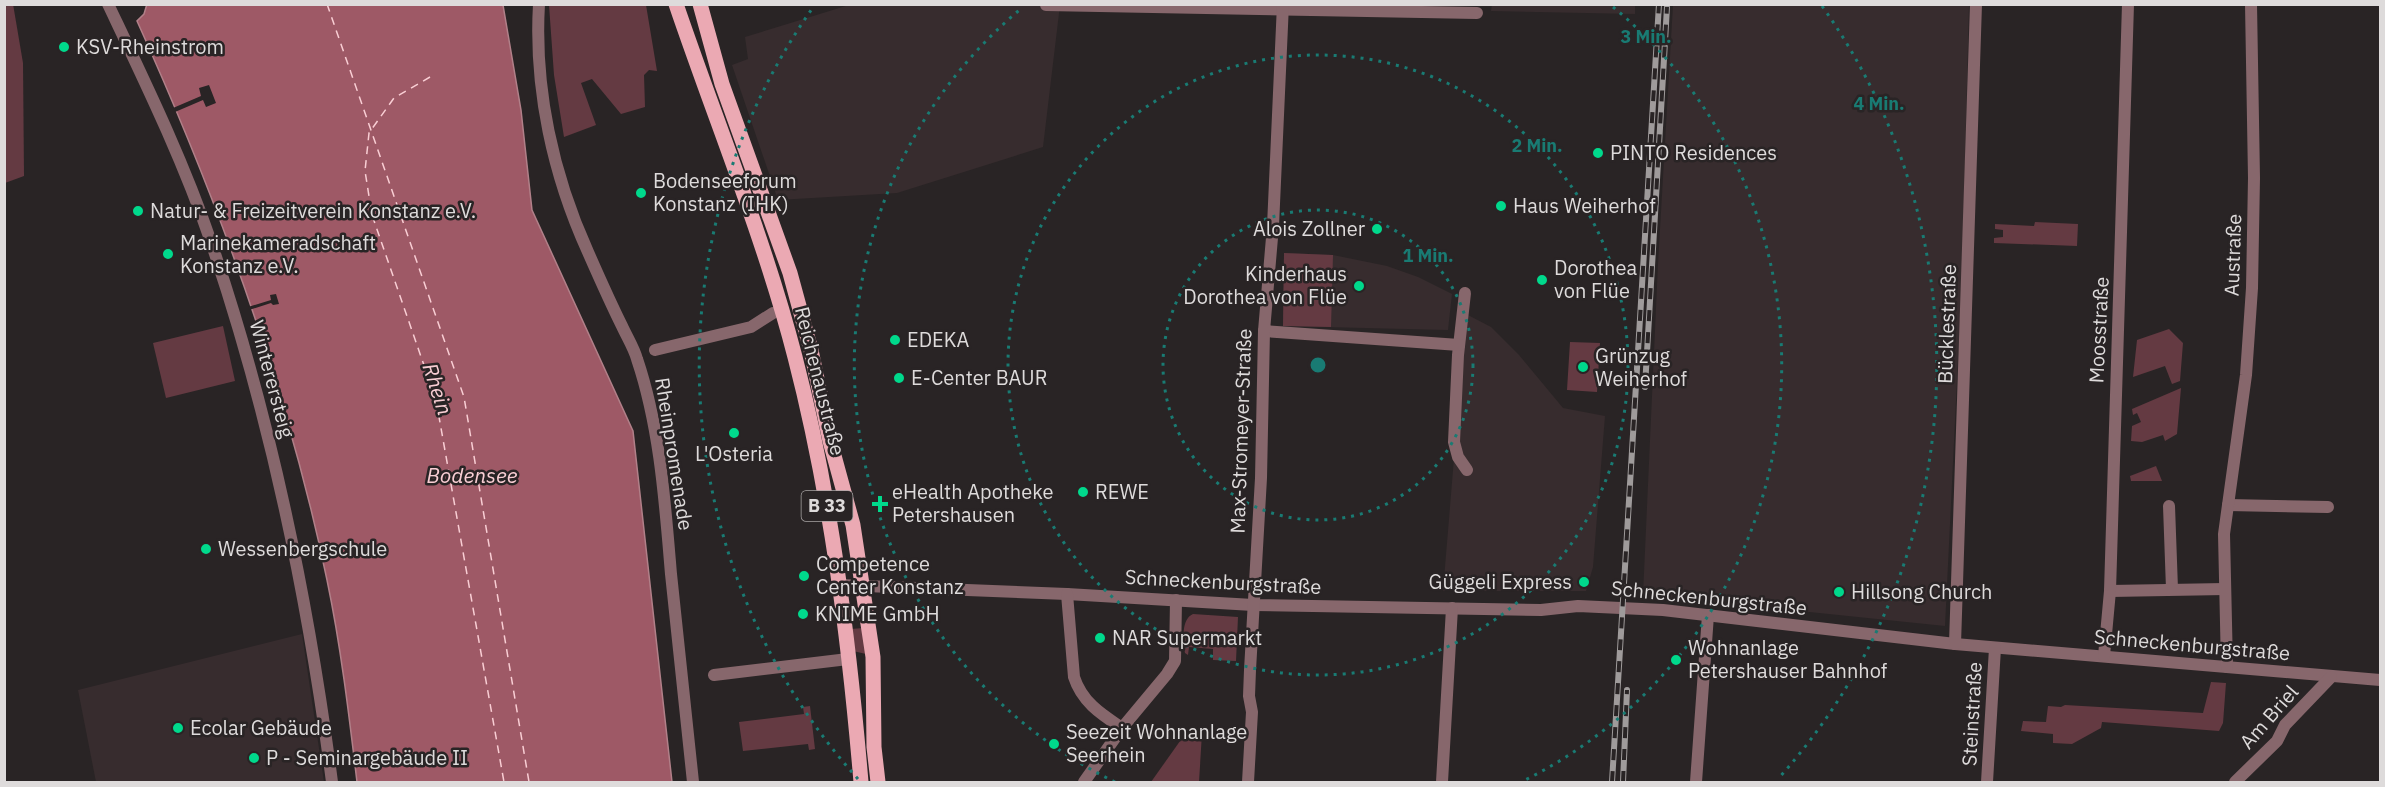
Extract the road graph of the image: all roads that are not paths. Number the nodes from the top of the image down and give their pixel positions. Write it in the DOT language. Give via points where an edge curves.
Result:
graph roads {
  1 [pos="108,4"];
  2 [pos="539,4"];
  3 [pos="675,4"];
  4 [pos="700,4"];
  5 [pos="1976,4"];
  6 [pos="2128,4"];
  7 [pos="2251,4"];
  8 [pos="1046,5"];
  9 [pos="1283,6"];
  10 [pos="1477,13"];
  11 [pos="1465,293"];
  12 [pos="773,313"];
  13 [pos="1264,331"];
  14 [pos="1459,345"];
  15 [pos="655,350"];
  16 [pos="1467,470"];
  17 [pos="2228,505"];
  18 [pos="2169,506"];
  19 [pos="2328,507"];
  20 [pos="840,585"];
  21 [pos="864,585"];
  22 [pos="2225,589"];
  23 [pos="2172,590"];
  24 [pos="2110,591"];
  25 [pos="1067,594"];
  26 [pos="1176,600"];
  27 [pos="1252,605"];
  28 [pos="1452,608"];
  29 [pos="1708,615"];
  30 [pos="1955,644"];
  31 [pos="1995,648"];
  32 [pos="2104,656"];
  33 [pos="848,659"];
  34 [pos="2227,667"];
  35 [pos="874,671"];
  36 [pos="714,675"];
  37 [pos="2331,677"];
  38 [pos="2380,680"];
  39 [pos="1122,728"];
  40 [pos="332,783"];
  41 [pos="693,783"];
  42 [pos="861,783"];
  43 [pos="878,783"];
  44 [pos="1084,783"];
  45 [pos="1248,783"];
  46 [pos="1442,783"];
  47 [pos="1696,783"];
  48 [pos="1988,783"];
  49 [pos="2235,783"];
  1 -- 40 [label="street, Winterersteig" via="161,116 210,240 234,314 303,586"];
  2 -- 41 [label="street, Rheinpromenade" via="537,31 545,113 555,164 587,250 637,358 653,422"];
  3 -- 20 [label="main road, Reichenaustraße / B 33" via="750,213 794,355 817,450"];
  4 -- 21 [label="main road, Reichenaustraße / B 33" via="722,84 790,273 853,525"];
  5 -- 30 [label="street, Bücklestraße"];
  6 -- 24 [label="street, Moosstraße"];
  7 -- 17 [label="street, Austraße" via="2252,288 2246,375"];
  8 -- 9 [label="street"];
  9 -- 10 [label="street"];
  9 -- 13 [label="street, Max-Stromeyer-Straße"];
  11 -- 14 [label="street"];
  12 -- 15 [label="street, Reichenaustraße" via="751,327"];
  13 -- 14 [label="street"];
  13 -- 27 [label="street, Max-Stromeyer-Straße" via="1261,478"];
  14 -- 16 [label="street" via="1454,442"];
  17 -- 19 [label="street"];
  17 -- 22 [label="street, Austraße"];
  18 -- 23 [label="street"];
  20 -- 21 [label="street, Schneckenburgstraße"];
  20 -- 33 [label="main road, Reichenaustraße / B 33"];
  21 -- 25 [label="street, Schneckenburgstraße"];
  21 -- 35 [label="main road, Reichenaustraße / B 33"];
  22 -- 23 [label="street"];
  22 -- 34 [label="street, Austraße"];
  23 -- 24 [label="street"];
  24 -- 32 [label="street, Moosstraße"];
  25 -- 26 [label="street, Schneckenburgstraße"];
  25 -- 39 [label="street" via="1078,690 1101,714"];
  26 -- 27 [label="street, Schneckenburgstraße"];
  26 -- 39 [label="street" via="1175,661"];
  27 -- 28 [label="street, Schneckenburgstraße"];
  27 -- 45 [label="street, Max-Stromeyer-Straße"];
  28 -- 29 [label="street, Schneckenburgstraße" via="1541,610 1596,606"];
  28 -- 46 [label="street"];
  29 -- 30 [label="street, Schneckenburgstraße"];
  29 -- 47 [label="street"];
  30 -- 31 [label="street, Schneckenburgstraße"];
  31 -- 32 [label="street, Schneckenburgstraße"];
  31 -- 48 [label="street, Steinstraße"];
  32 -- 34 [label="street, Schneckenburgstraße"];
  33 -- 35 [label="main road" via="864,662"];
  33 -- 36 [label="street"];
  33 -- 42 [label="main road, Reichenaustraße / B 33"];
  34 -- 37 [label="street, Schneckenburgstraße"];
  35 -- 43 [label="main road, Reichenaustraße / B 33"];
  37 -- 38 [label="street, Schneckenburgstraße"];
  37 -- 49 [label="street, Am Briel"];
  39 -- 44 [label="street"];
}
